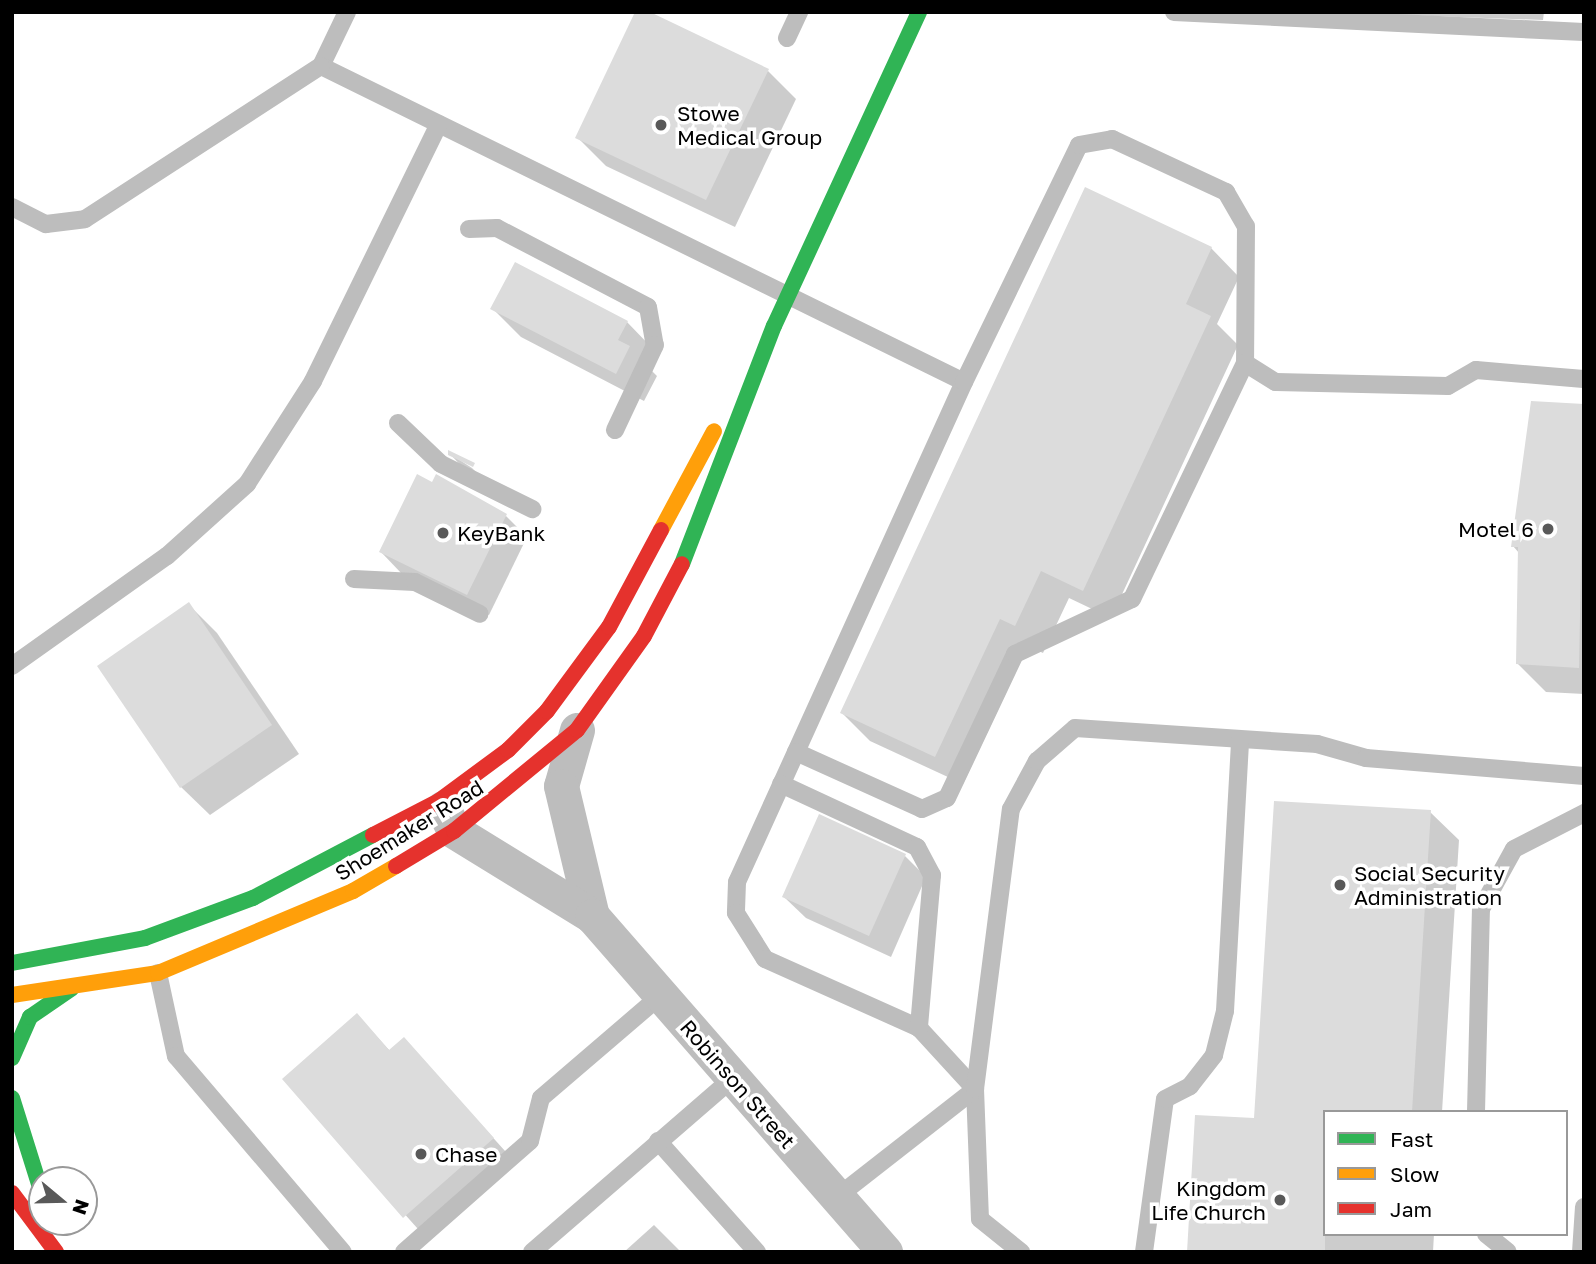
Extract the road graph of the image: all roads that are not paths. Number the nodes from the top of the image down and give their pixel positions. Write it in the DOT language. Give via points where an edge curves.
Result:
graph roads {
  1 [pos="347,12"];
  2 [pos="799,12"];
  3 [pos="919,12"];
  4 [pos="1174,12"];
  5 [pos="1584,32"];
  6 [pos="787,38"];
  7 [pos="321,66"];
  8 [pos="439,124"];
  9 [pos="12,207"];
  10 [pos="469,229"];
  11 [pos="788,295"];
  12 [pos="774,326"];
  13 [pos="1245,363"];
  14 [pos="1584,379"];
  15 [pos="964,382"];
  16 [pos="398,423"];
  17 [pos="615,430"];
  18 [pos="532,509"];
  19 [pos="354,579"];
  20 [pos="480,614"];
  21 [pos="12,666"];
  22 [pos="577,730"];
  23 [pos="1240,739"];
  24 [pos="796,752"];
  25 [pos="1584,776"];
  26 [pos="781,785"];
  27 [pos="1584,813"];
  28 [pos="447,816"];
  29 [pos="592,916"];
  30 [pos="12,963"];
  31 [pos="158,973"];
  32 [pos="72,988"];
  33 [pos="12,995"];
  34 [pos="661,995"];
  35 [pos="919,1028"];
  36 [pos="12,1058"];
  37 [pos="733,1077"];
  38 [pos="975,1090"];
  39 [pos="12,1098"];
  40 [pos="1476,1110"];
  41 [pos="658,1141"];
  42 [pos="33,1166"];
  43 [pos="12,1193"];
  44 [pos="837,1197"];
  45 [pos="1584,1207"];
  46 [pos="1488,1236"];
  47 [pos="58,1252"];
  48 [pos="343,1252"];
  49 [pos="404,1252"];
  50 [pos="532,1252"];
  51 [pos="757,1252"];
  52 [pos="885,1252"];
  53 [pos="1021,1252"];
  54 [pos="1143,1252"];
  55 [pos="1508,1252"];
  56 [pos="1581,1252"];
  1 -- 7 [label="lane"];
  2 -- 6 [label="lane"];
  3 -- 11 [label="main road, Shoemaker Road"];
  4 -- 5 [label="lane"];
  7 -- 8 [label="lane"];
  7 -- 9 [label="lane" via="85,219 46,224"];
  8 -- 11 [label="lane"];
  8 -- 21 [label="lane" via="313,381 247,484 167,556"];
  10 -- 17 [label="lane" via="497,228 648,307 655,345"];
  11 -- 12 [label="main road, Shoemaker Road"];
  11 -- 15 [label="lane"];
  12 -- 22 [label="main road, Shoemaker Road" via="692,545 644,636"];
  12 -- 28 [label="main road, Shoemaker Road" via="577,673"];
  13 -- 14 [label="lane" via="1276,382 1358,388 1448,386 1476,370"];
  13 -- 15 [label="lane" via="1246,226 1226,191 1112,139 1079,145"];
  13 -- 24 [label="lane" via="1132,599 1015,654 947,798 922,809"];
  15 -- 24 [label="lane"];
  16 -- 18 [label="lane" via="441,464"];
  19 -- 20 [label="lane" via="415,582"];
  22 -- 28 [label="main road, Shoemaker Road"];
  22 -- 29 [label="street, Robinson Street" via="561,786"];
  23 -- 25 [label="lane" via="1317,744 1366,758"];
  23 -- 38 [label="lane" via="1075,728 1038,761 1011,809"];
  23 -- 54 [label="lane" via="1225,1012 1214,1055 1190,1086 1165,1099"];
  24 -- 26 [label="lane"];
  26 -- 35 [label="lane" via="917,847 932,875"];
  26 -- 35 [label="lane" via="737,882 736,914 765,959"];
  27 -- 40 [label="lane" via="1514,849 1481,909"];
  28 -- 29 [label="street, Robinson Street"];
  28 -- 30 [label="main road, Shoemaker Road" via="145,938"];
  28 -- 31 [label="main road, Shoemaker Road" via="353,891"];
  29 -- 34 [label="street, Robinson Street"];
  31 -- 32 [label="main road, Shoemaker Road"];
  31 -- 48 [label="lane" via="176,1056"];
  32 -- 33 [label="main road, Shoemaker Road"];
  32 -- 36 [label="main road" via="30,1017"];
  34 -- 37 [label="street, Robinson Street"];
  34 -- 49 [label="lane" via="541,1098 530,1141"];
  35 -- 38 [label="lane"];
  37 -- 41 [label="lane"];
  37 -- 44 [label="street, Robinson Street"];
  38 -- 44 [label="lane"];
  38 -- 53 [label="lane" via="980,1219"];
  39 -- 42 [label="main road"];
  41 -- 50 [label="lane"];
  41 -- 51 [label="lane"];
  43 -- 47 [label="main road"];
  44 -- 52 [label="street, Robinson Street"];
  45 -- 56 [label="lane"];
  46 -- 55 [label="lane"];
}
